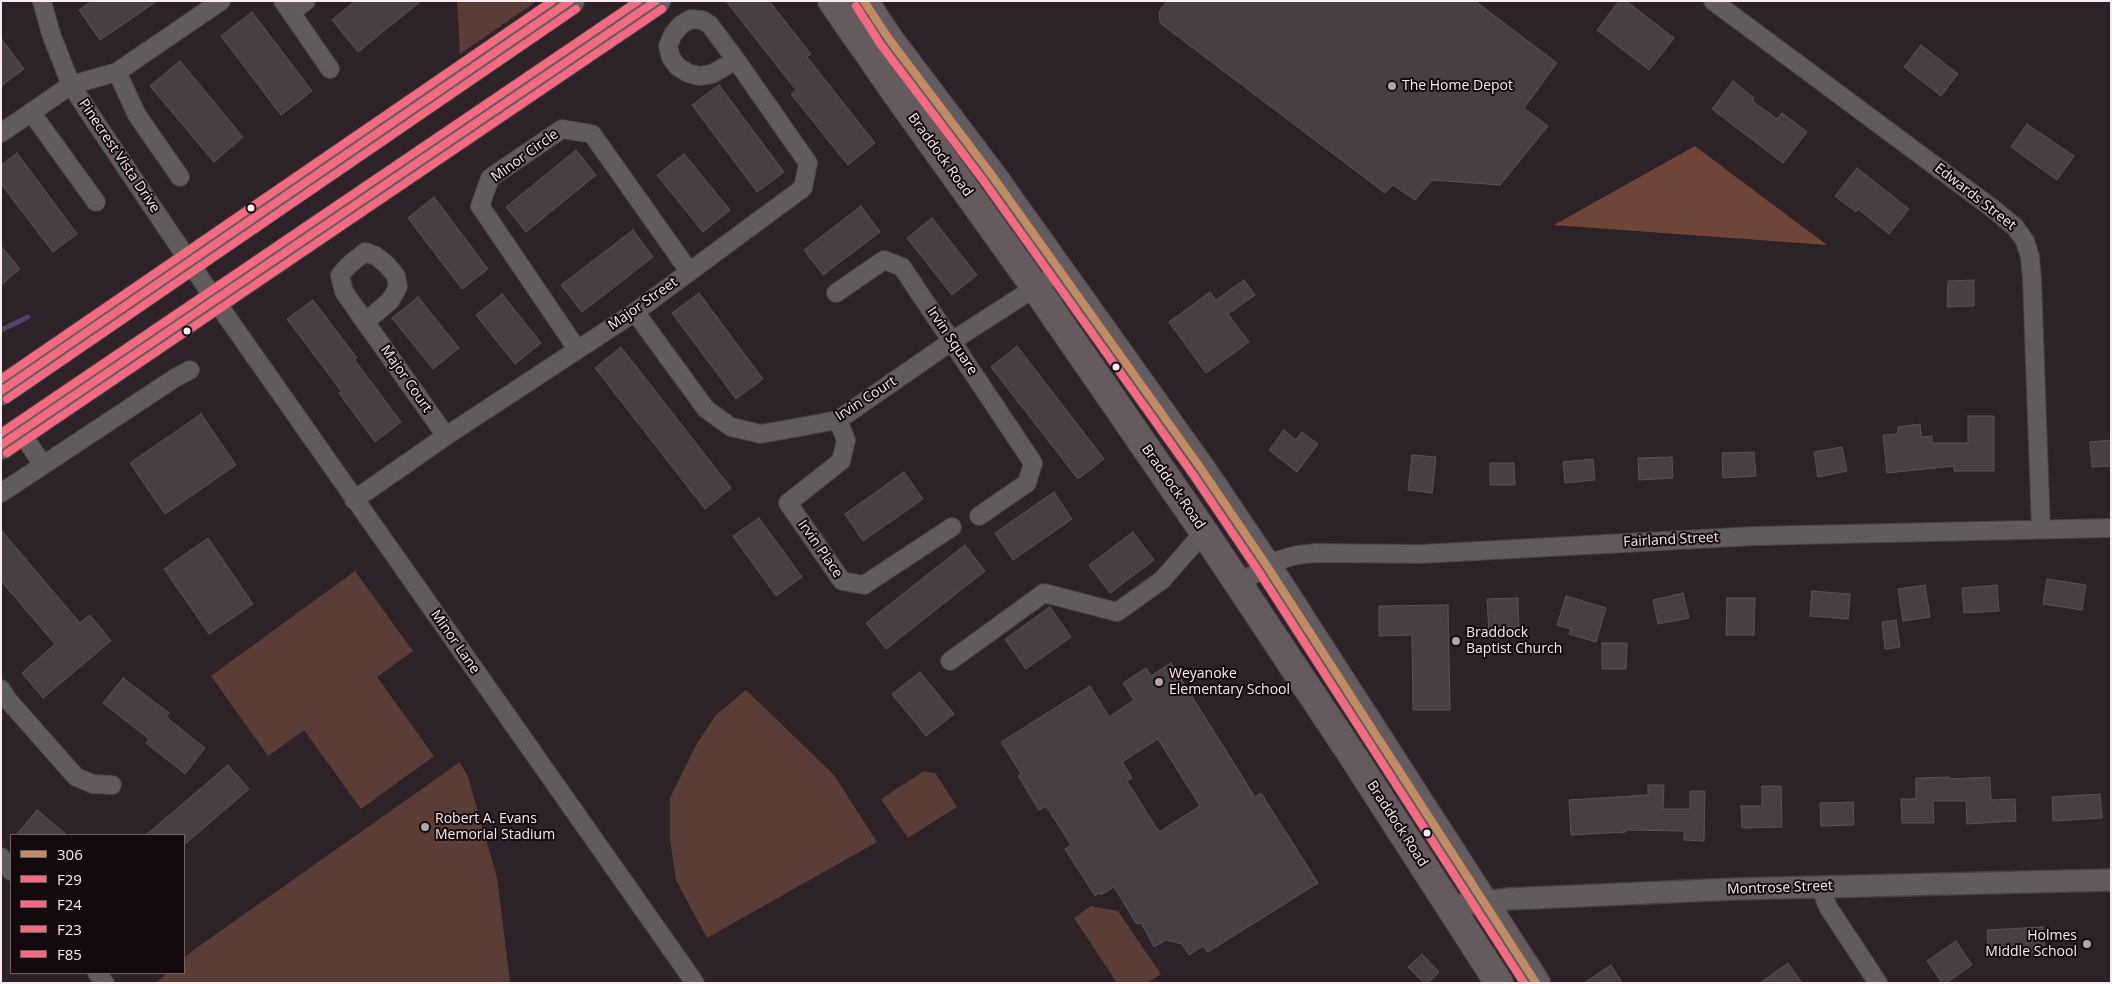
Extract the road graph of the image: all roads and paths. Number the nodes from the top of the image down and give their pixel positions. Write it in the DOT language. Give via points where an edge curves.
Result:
graph roads {
  1 [pos="42,1"];
  2 [pos="221,1"];
  3 [pos="306,1"];
  4 [pos="570,1"];
  5 [pos="656,1"];
  6 [pos="832,1"];
  7 [pos="864,1"];
  8 [pos="1713,1"];
  9 [pos="287,7"];
  10 [pos="736,60"];
  11 [pos="330,68"];
  12 [pos="117,72"];
  13 [pos="71,85"];
  14 [pos="31,112"];
  15 [pos="1,132"];
  16 [pos="180,177"];
  17 [pos="96,202"];
  18 [pos="190,262"];
  19 [pos="689,271"];
  20 [pos="1061,271"];
  21 [pos="1035,287"];
  22 [pos="836,293"];
  23 [pos="215,300"];
  24 [pos="635,312"];
  25 [pos="366,321"];
  26 [pos="952,341"];
  27 [pos="577,349"];
  28 [pos="190,370"];
  29 [pos="1,391"];
  30 [pos="838,420"];
  31 [pos="446,436"];
  32 [pos="11,439"];
  33 [pos="43,465"];
  34 [pos="1,492"];
  35 [pos="354,500"];
  36 [pos="979,516"];
  37 [pos="952,527"];
  38 [pos="2111,528"];
  39 [pos="2041,530"];
  40 [pos="1204,532"];
  41 [pos="1267,566"];
  42 [pos="1238,584"];
  43 [pos="950,661"];
  44 [pos="1,689"];
  45 [pos="112,786"];
  46 [pos="1,857"];
  47 [pos="10,870"];
  48 [pos="2111,880"];
  49 [pos="1820,886"];
  50 [pos="1484,902"];
  51 [pos="1450,906"];
  52 [pos="695,983"];
  53 [pos="1499,983"];
  54 [pos="1536,983"];
  55 [pos="1878,983"];
  1 -- 13 [label="street, Pinecrest Vista Drive"];
  2 -- 12 [label="street"];
  3 -- 9 [label="street"];
  4 -- 18 [label="main road"];
  5 -- 23 [label="main road"];
  6 -- 21 [label="main road, Braddock Road"];
  7 -- 20 [label="main road, Braddock Road"];
  8 -- 39 [label="street, Edwards Street" via="1992,208 2015,227 2025,241 2032,279"];
  9 -- 11 [label="street"];
  10 -- 19 [label="street, Major Street" via="808,163 803,188"];
  12 -- 13 [label="street"];
  12 -- 16 [label="street" via="137,115"];
  13 -- 14 [label="street"];
  13 -- 18 [label="street, Pinecrest Vista Drive"];
  14 -- 15 [label="street"];
  14 -- 17 [label="street"];
  18 -- 23 [label="street, Pinecrest Vista Drive"];
  18 -- 29 [label="main road"];
  19 -- 24 [label="street, Major Street"];
  19 -- 27 [label="street, Minor Circle" via="592,134 562,129 490,178 480,206"];
  20 -- 21 [label="street, Irvin Court"];
  20 -- 41 [label="main road, Braddock Road"];
  21 -- 26 [label="street, Irvin Court"];
  21 -- 40 [label="main road, Braddock Road"];
  22 -- 26 [label="street, Irvin Square" via="884,260 902,267"];
  23 -- 32 [label="main road"];
  23 -- 35 [label="street, Minor Lane"];
  24 -- 27 [label="street, Major Street"];
  24 -- 30 [label="street, Irvin Court" via="706,409 731,427 761,434"];
  25 -- 31 [label="street, Major Court"];
  26 -- 30 [label="street, Irvin Court"];
  26 -- 36 [label="street, Irvin Square" via="1033,463 1027,483"];
  27 -- 31 [label="street, Major Street"];
  28 -- 33 [label="street"];
  30 -- 37 [label="street, Irvin Place" via="846,440 841,461 788,503 842,581 864,586"];
  31 -- 35 [label="street, Major Street"];
  32 -- 33 [label="street"];
  33 -- 34 [label="street"];
  35 -- 52 [label="street, Minor Lane"];
  38 -- 39 [label="street, Fairland Street"];
  39 -- 41 [label="street, Fairland Street" via="1746,536 1421,554 1316,552 1296,554"];
  40 -- 42 [label="main road, Braddock Road"];
  40 -- 43 [label="street" via="1162,580 1118,612 1044,593"];
  41 -- 42 [label="street, Fairland Street"];
  41 -- 50 [label="main road, Braddock Road"];
  42 -- 51 [label="main road, Braddock Road"];
  44 -- 45 [label="street" via="76,777"];
  46 -- 47 [label="street"];
  48 -- 49 [label="street, Montrose Street"];
  49 -- 50 [label="street, Montrose Street"];
  49 -- 55 [label="street" via="1828,907"];
  50 -- 51 [label="street, Montrose Street"];
  50 -- 54 [label="main road, Braddock Road"];
  51 -- 53 [label="main road, Braddock Road"];
}
